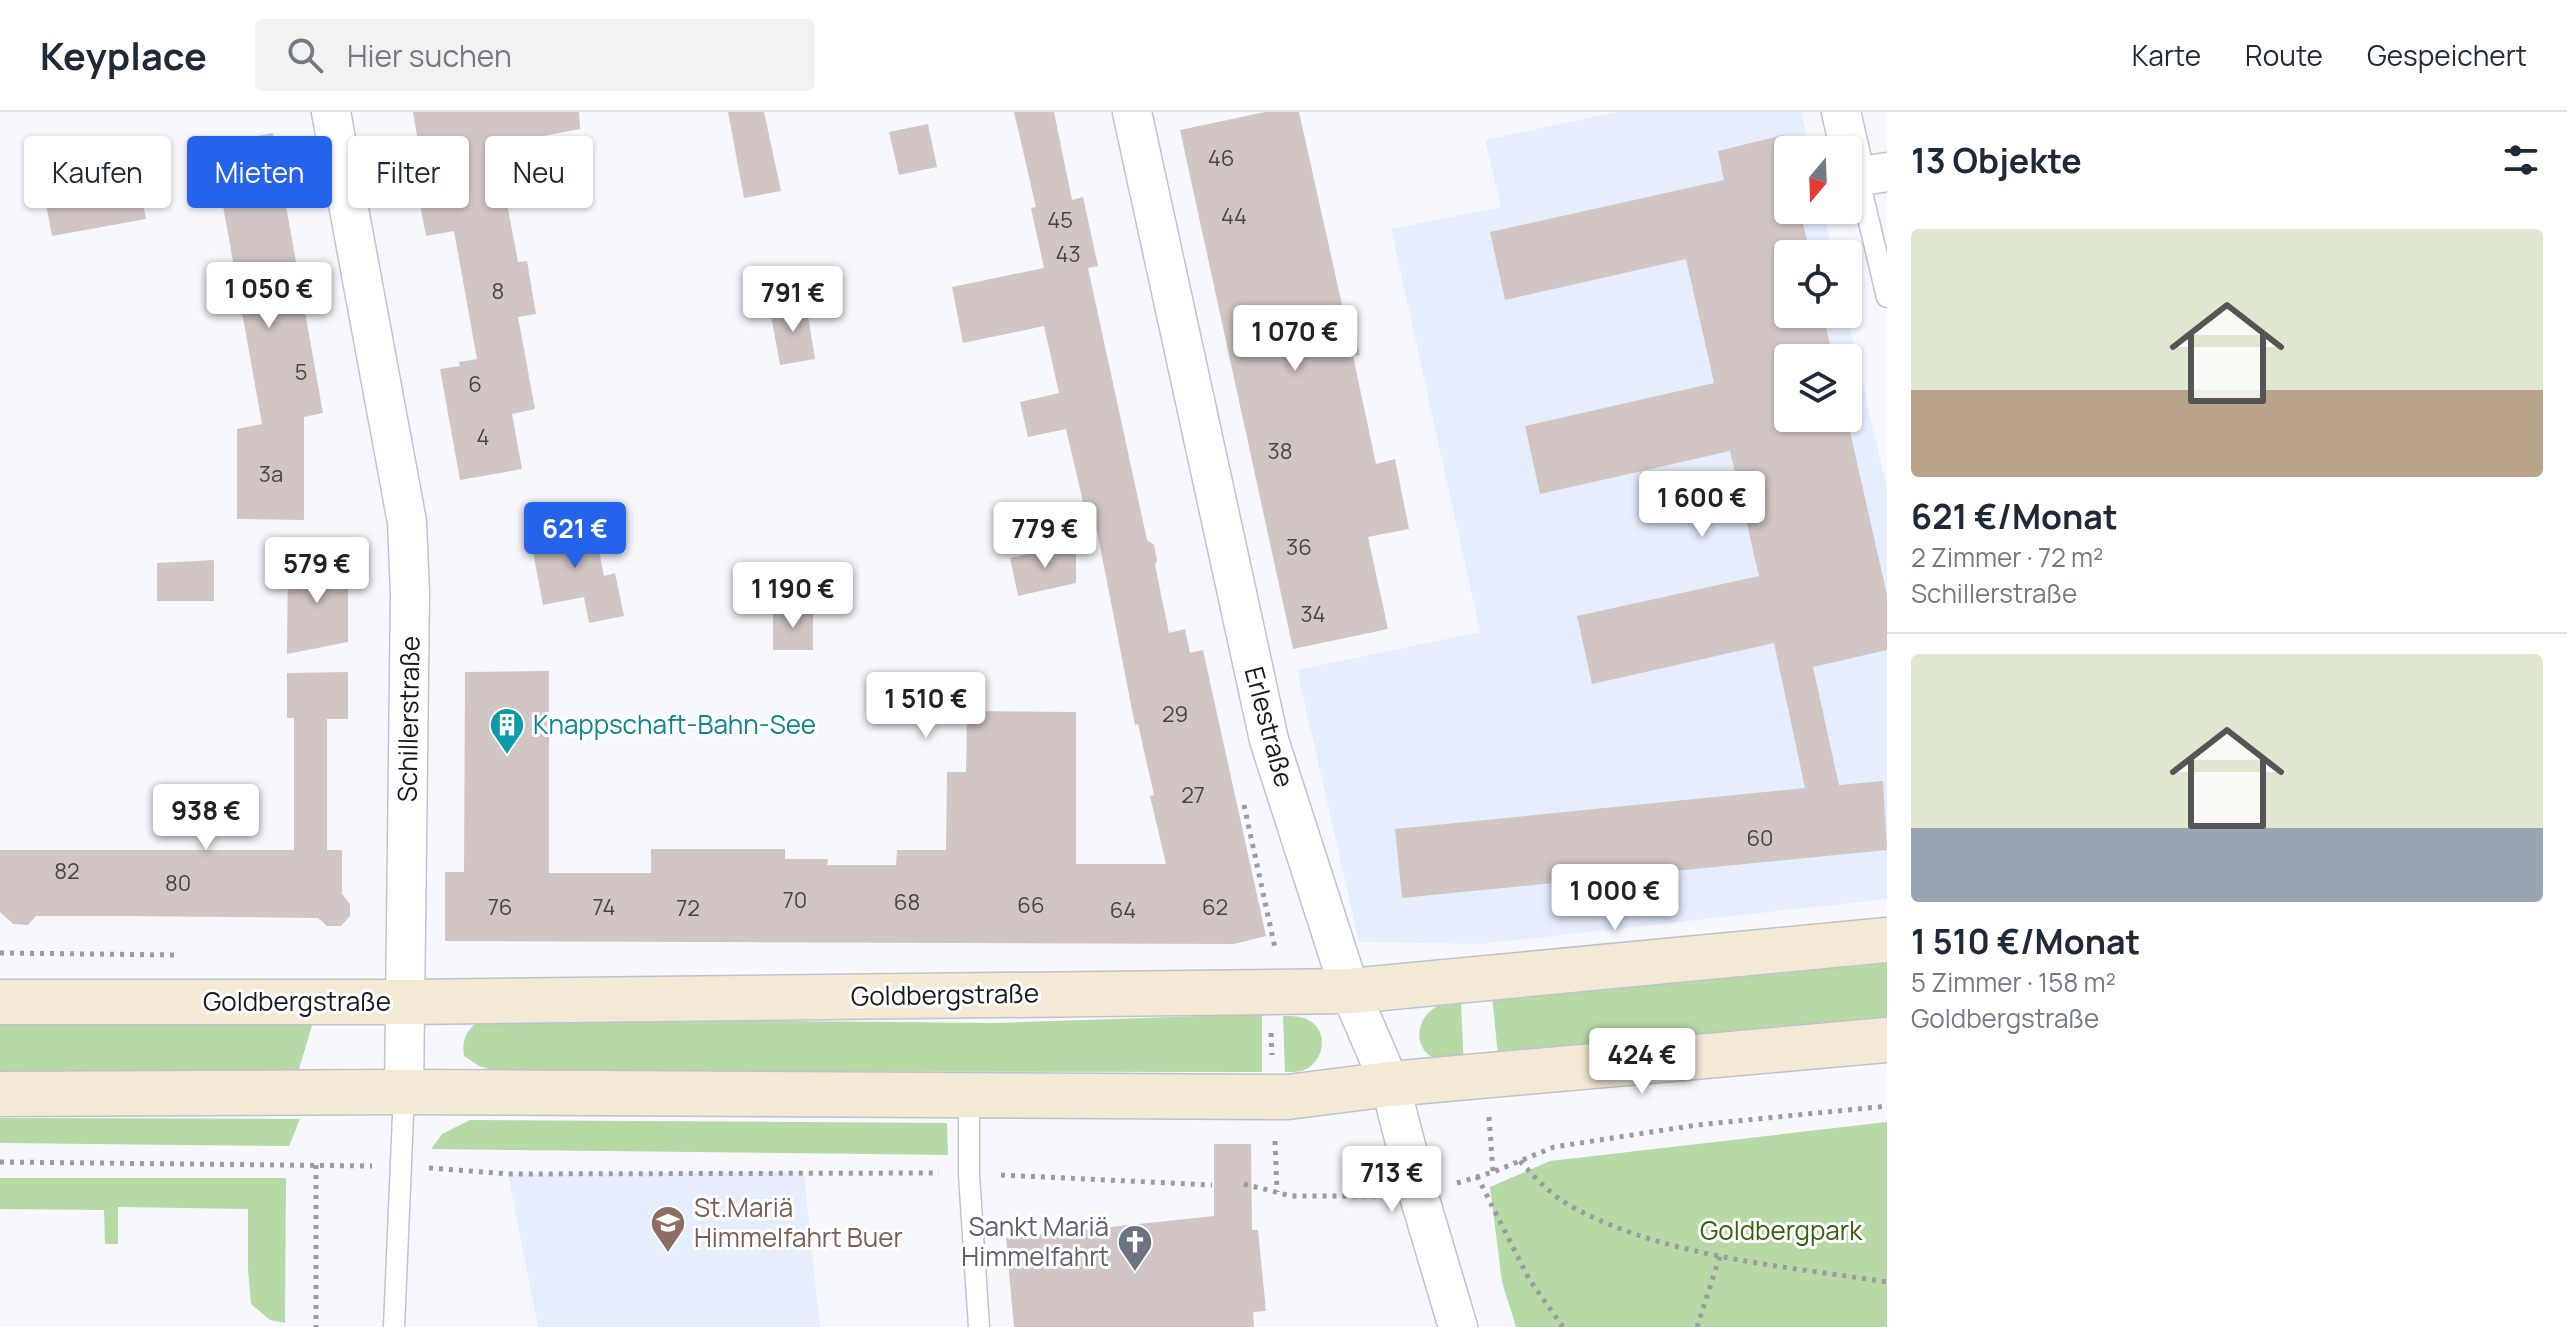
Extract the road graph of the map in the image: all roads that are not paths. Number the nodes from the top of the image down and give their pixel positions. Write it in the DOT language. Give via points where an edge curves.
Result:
graph roads {
  1 [pos="331,112"];
  2 [pos="1132,112"];
  3 [pos="1841,112"];
  4 [pos="1872,174"];
  5 [pos="1880,234"];
  6 [pos="1887,297"];
  7 [pos="1887,940"];
  8 [pos="1350,991"];
  9 [pos="0,1002"];
  10 [pos="407,1002"];
  11 [pos="1887,1040"];
  12 [pos="1390,1084"];
  13 [pos="404,1092"];
  14 [pos="0,1094"];
  15 [pos="969,1095"];
  16 [pos="394,1327"];
  17 [pos="979,1327"];
  18 [pos="1458,1327"];
  1 -- 10 [label="street, Schillerstraße" via="407,522"];
  2 -- 8 [label="street, Erlestraße" via="1269,740"];
  3 -- 4 [label="street"];
  4 -- 5 [label="lane"];
  5 -- 6 [label="lane"];
  7 -- 8 [label="street, Goldbergstraße"];
  8 -- 10 [label="street, Goldbergstraße"];
  8 -- 12 [label="street, Erlestraße"];
  9 -- 10 [label="street, Goldbergstraße"];
  10 -- 13 [label="street, Schillerstraße"];
  11 -- 12 [label="street"];
  12 -- 15 [label="street" via="1288,1097"];
  12 -- 18 [label="street, Erlestraße"];
  13 -- 14 [label="street"];
  13 -- 15 [label="street"];
  13 -- 16 [label="lane"];
  15 -- 17 [label="lane"];
}
